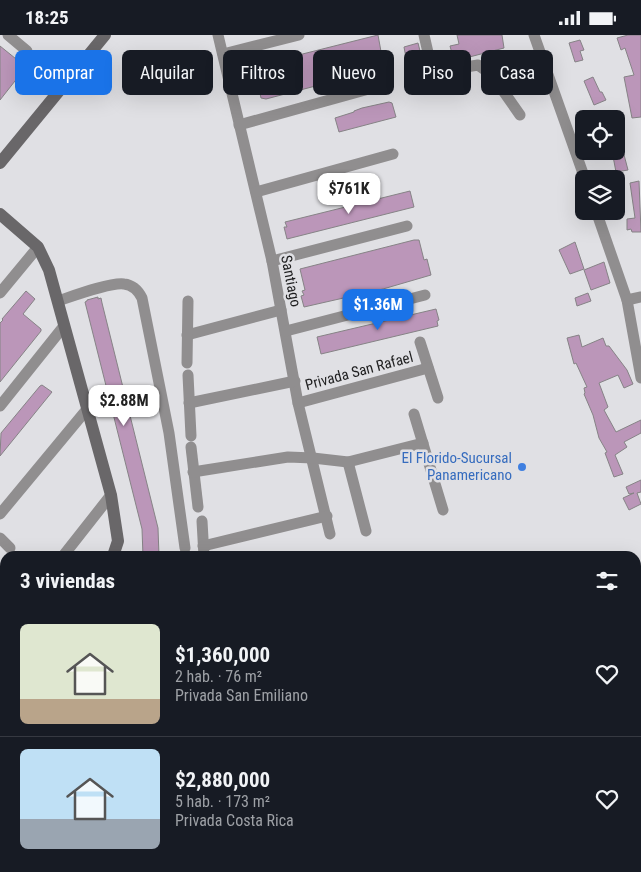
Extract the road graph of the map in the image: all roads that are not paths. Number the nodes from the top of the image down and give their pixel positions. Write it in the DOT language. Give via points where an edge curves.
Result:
graph roads {
  1 [pos="8,35"];
  2 [pos="105,35"];
  3 [pos="218,35"];
  4 [pos="299,35"];
  5 [pos="534,35"];
  6 [pos="424,39"];
  7 [pos="26,50"];
  8 [pos="240,50"];
  9 [pos="223,51"];
  10 [pos="233,95"];
  11 [pos="347,95"];
  12 [pos="520,115"];
  13 [pos="240,125"];
  14 [pos="393,155"];
  15 [pos="0,163"];
  16 [pos="582,170"];
  17 [pos="256,192"];
  18 [pos="0,214"];
  19 [pos="599,220"];
  20 [pos="406,226"];
  21 [pos="38,247"];
  22 [pos="272,261"];
  23 [pos="0,293"];
  24 [pos="425,295"];
  25 [pos="641,297"];
  26 [pos="628,300"];
  27 [pos="58,301"];
  28 [pos="188,301"];
  29 [pos="281,310"];
  30 [pos="64,326"];
  31 [pos="286,331"];
  32 [pos="187,335"];
  33 [pos="420,342"];
  34 [pos="428,369"];
  35 [pos="641,378"];
  36 [pos="295,381"];
  37 [pos="438,398"];
  38 [pos="189,403"];
  39 [pos="298,403"];
  40 [pos="0,406"];
  41 [pos="88,408"];
  42 [pos="414,413"];
  43 [pos="423,443"];
  44 [pos="312,458"];
  45 [pos="348,463"];
  46 [pos="193,472"];
  47 [pos="111,495"];
  48 [pos="198,507"];
  49 [pos="442,510"];
  50 [pos="0,514"];
  51 [pos="326,516"];
  52 [pos="202,521"];
  53 [pos="366,531"];
  54 [pos="330,534"];
  55 [pos="0,538"];
  56 [pos="10,548"];
  57 [pos="185,548"];
  58 [pos="67,551"];
  59 [pos="115,551"];
  60 [pos="204,551"];
  1 -- 7 [label="street"];
  2 -- 15 [label="street"];
  3 -- 9 [label="street, Santiago"];
  4 -- 8 [label="street"];
  5 -- 16 [label="street"];
  6 -- 12 [label="street" via="432,70 478,65 492,75"];
  10 -- 13 [label="street, Santiago"];
  11 -- 13 [label="street"];
  13 -- 17 [label="street, Santiago"];
  14 -- 17 [label="street"];
  17 -- 22 [label="street, Santiago"];
  18 -- 21 [label="street"];
  19 -- 26 [label="street"];
  20 -- 22 [label="street"];
  21 -- 23 [label="street"];
  21 -- 27 [label="street"];
  22 -- 29 [label="street, Santiago"];
  24 -- 31 [label="street"];
  25 -- 26 [label="street"];
  26 -- 35 [label="street"];
  27 -- 30 [label="street"];
  27 -- 57 [label="street" via="123,283 133,287 142,297 169,433"];
  28 -- 32 [label="street"];
  29 -- 31 [label="street, Santiago"];
  29 -- 32 [label="street"];
  30 -- 40 [label="street"];
  30 -- 41 [label="street"];
  31 -- 36 [label="street, Santiago"];
  32 -- 38 [label="street"];
  33 -- 34 [label="street"];
  34 -- 37 [label="street"];
  34 -- 39 [label="street, Privada San Rafael"];
  36 -- 38 [label="street"];
  36 -- 39 [label="street, Santiago"];
  38 -- 46 [label="street"];
  39 -- 44 [label="street, Santiago"];
  41 -- 47 [label="street"];
  41 -- 50 [label="street"];
  42 -- 43 [label="street"];
  43 -- 45 [label="street"];
  43 -- 49 [label="street"];
  44 -- 45 [label="street"];
  44 -- 46 [label="street" via="288,457"];
  44 -- 51 [label="street, Santiago"];
  45 -- 53 [label="street"];
  46 -- 48 [label="street"];
  47 -- 58 [label="street"];
  47 -- 59 [label="street" via="118,541"];
  51 -- 54 [label="street, Santiago"];
  51 -- 60 [label="street"];
  52 -- 60 [label="street"];
  55 -- 56 [label="street"];
}
